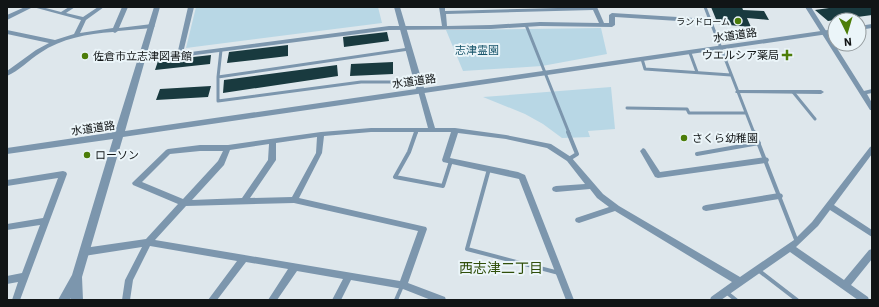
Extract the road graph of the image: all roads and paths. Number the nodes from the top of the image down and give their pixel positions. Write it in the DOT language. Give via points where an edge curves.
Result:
graph roads {
  1 [pos="30,7"];
  2 [pos="36,7"];
  3 [pos="72,7"];
  4 [pos="101,7"];
  5 [pos="125,7"];
  6 [pos="157,7"];
  7 [pos="190,7"];
  8 [pos="397,7"];
  9 [pos="705,7"];
  10 [pos="808,7"];
  11 [pos="594,8"];
  12 [pos="526,9"];
  13 [pos="442,10"];
  14 [pos="63,13"];
  15 [pos="7,18"];
  16 [pos="84,19"];
  17 [pos="710,21"];
  18 [pos="528,25"];
  19 [pos="602,25"];
  20 [pos="152,26"];
  21 [pos="403,28"];
  22 [pos="444,28"];
  23 [pos="115,31"];
  24 [pos="7,32"];
  25 [pos="827,32"];
  26 [pos="824,33"];
  27 [pos="76,35"];
  28 [pos="54,42"];
  29 [pos="721,48"];
  30 [pos="409,49"];
  31 [pos="221,50"];
  32 [pos="690,52"];
  33 [pos="642,59"];
  34 [pos="10,69"];
  35 [pos="697,72"];
  36 [pos="545,73"];
  37 [pos="7,74"];
  38 [pos="731,75"];
  39 [pos="218,77"];
  40 [pos="418,82"];
  41 [pos="421,91"];
  42 [pos="872,91"];
  43 [pos="738,92"];
  44 [pos="793,92"];
  45 [pos="821,92"];
  46 [pos="862,93"];
  47 [pos="627,108"];
  48 [pos="872,108"];
  49 [pos="746,113"];
  50 [pos="816,119"];
  51 [pos="417,130"];
  52 [pos="432,130"];
  53 [pos="455,130"];
  54 [pos="321,134"];
  55 [pos="119,135"];
  56 [pos="273,141"];
  57 [pos="759,144"];
  58 [pos="228,148"];
  59 [pos="872,149"];
  60 [pos="7,151"];
  61 [pos="643,151"];
  62 [pos="697,154"];
  63 [pos="569,159"];
  64 [pos="765,160"];
  65 [pos="451,161"];
  66 [pos="489,169"];
  67 [pos="7,183"];
  68 [pos="591,186"];
  69 [pos="556,189"];
  70 [pos="779,196"];
  71 [pos="294,200"];
  72 [pos="244,201"];
  73 [pos="184,203"];
  74 [pos="829,206"];
  75 [pos="616,208"];
  76 [pos="706,208"];
  77 [pos="579,220"];
  78 [pos="45,221"];
  79 [pos="7,228"];
  80 [pos="872,234"];
  81 [pos="148,242"];
  82 [pos="794,244"];
  83 [pos="84,252"];
  84 [pos="872,253"];
  85 [pos="244,258"];
  86 [pos="295,266"];
  87 [pos="757,270"];
  88 [pos="559,273"];
  89 [pos="77,276"];
  90 [pos="349,276"];
  91 [pos="24,278"];
  92 [pos="7,280"];
  93 [pos="740,282"];
  94 [pos="403,285"];
  95 [pos="845,286"];
  96 [pos="726,292"];
  97 [pos="16,300"];
  98 [pos="64,300"];
  99 [pos="77,300"];
  100 [pos="126,300"];
  101 [pos="212,300"];
  102 [pos="272,300"];
  103 [pos="336,300"];
  104 [pos="396,300"];
  105 [pos="442,300"];
  106 [pos="570,300"];
  107 [pos="714,300"];
  108 [pos="736,300"];
  109 [pos="797,300"];
  110 [pos="865,300"];
  1 -- 15 [label="street"];
  2 -- 14 [label="street"];
  3 -- 14 [label="street"];
  4 -- 16 [label="street"];
  5 -- 23 [label="street"];
  6 -- 20 [label="street"];
  7 -- 31 [label="street" via="180,55"];
  8 -- 21 [label="street"];
  9 -- 17 [label="lane"];
  10 -- 26 [label="street"];
  11 -- 12 [label="street"];
  11 -- 19 [label="street"];
  12 -- 13 [label="street"];
  12 -- 18 [label="street"];
  13 -- 22 [label="street"];
  14 -- 16 [label="street"];
  16 -- 27 [label="street"];
  17 -- 19 [label="street" via="612,15 612,25"];
  17 -- 29 [label="lane"];
  18 -- 19 [label="street"];
  18 -- 22 [label="street"];
  18 -- 36 [label="lane"];
  20 -- 23 [label="street"];
  20 -- 55 [label="street"];
  21 -- 22 [label="street"];
  21 -- 30 [label="street"];
  21 -- 31 [label="street"];
  23 -- 27 [label="street"];
  24 -- 28 [label="street"];
  25 -- 26 [label="street, 水道道路"];
  26 -- 29 [label="street, 水道道路"];
  26 -- 46 [label="street"];
  27 -- 28 [label="street"];
  28 -- 34 [label="street"];
  29 -- 32 [label="street, 水道道路"];
  29 -- 38 [label="lane"];
  30 -- 39 [label="lane"];
  30 -- 40 [label="street"];
  31 -- 39 [label="lane"];
  32 -- 33 [label="street, 水道道路"];
  32 -- 35 [label="lane"];
  33 -- 35 [label="lane" via="645,69"];
  33 -- 36 [label="street, 水道道路"];
  34 -- 37 [label="street"];
  35 -- 38 [label="lane"];
  36 -- 41 [label="street, 水道道路"];
  36 -- 63 [label="lane" via="577,154"];
  38 -- 43 [label="lane"];
  39 -- 40 [label="lane" via="218,101 360,82"];
  40 -- 41 [label="street"];
  41 -- 52 [label="street"];
  41 -- 55 [label="street, 水道道路"];
  42 -- 46 [label="street"];
  43 -- 44 [label="street"];
  43 -- 49 [label="lane"];
  44 -- 45 [label="street"];
  44 -- 50 [label="lane"];
  46 -- 48 [label="street"];
  47 -- 49 [label="lane" via="687,109 689,113"];
  49 -- 57 [label="lane"];
  51 -- 52 [label="street"];
  51 -- 54 [label="street"];
  51 -- 65 [label="lane" via="409,152 395,177 443,186"];
  52 -- 53 [label="street"];
  53 -- 63 [label="street" via="541,144"];
  53 -- 65 [label="street" via="446,160"];
  54 -- 56 [label="street"];
  54 -- 71 [label="street" via="319,153"];
  55 -- 60 [label="street, 水道道路"];
  55 -- 83 [label="street"];
  56 -- 58 [label="street"];
  56 -- 72 [label="street" via="272,160"];
  57 -- 62 [label="lane"];
  57 -- 64 [label="lane"];
  58 -- 73 [label="street" via="221,163"];
  58 -- 73 [label="street" via="168,152 136,183"];
  59 -- 74 [label="street"];
  61 -- 64 [label="street" via="658,175"];
  63 -- 68 [label="street"];
  64 -- 70 [label="lane"];
  65 -- 66 [label="street"];
  66 -- 88 [label="street" via="522,177"];
  66 -- 88 [label="lane" via="467,249"];
  67 -- 78 [label="street" via="63,174"];
  68 -- 69 [label="street"];
  68 -- 75 [label="street"];
  70 -- 76 [label="street"];
  70 -- 82 [label="lane"];
  71 -- 72 [label="street"];
  71 -- 94 [label="street" via="423,228"];
  72 -- 73 [label="street"];
  73 -- 81 [label="street"];
  74 -- 80 [label="street"];
  74 -- 82 [label="street"];
  75 -- 77 [label="street"];
  75 -- 93 [label="street"];
  78 -- 79 [label="street"];
  78 -- 91 [label="street"];
  81 -- 83 [label="street"];
  81 -- 85 [label="street"];
  81 -- 100 [label="street" via="130,280"];
  82 -- 87 [label="street"];
  82 -- 95 [label="street"];
  83 -- 89 [label="street"];
  84 -- 95 [label="street"];
  85 -- 86 [label="street"];
  85 -- 101 [label="street"];
  86 -- 90 [label="street"];
  86 -- 102 [label="street"];
  87 -- 93 [label="street"];
  87 -- 109 [label="lane"];
  88 -- 106 [label="street"];
  89 -- 98 [label="street"];
  89 -- 99 [label="street"];
  90 -- 94 [label="street"];
  90 -- 103 [label="street"];
  91 -- 92 [label="street"];
  91 -- 97 [label="street"];
  93 -- 96 [label="street"];
  94 -- 104 [label="lane"];
  94 -- 105 [label="street"];
  95 -- 110 [label="street"];
  96 -- 107 [label="street"];
  96 -- 108 [label="lane"];
}
